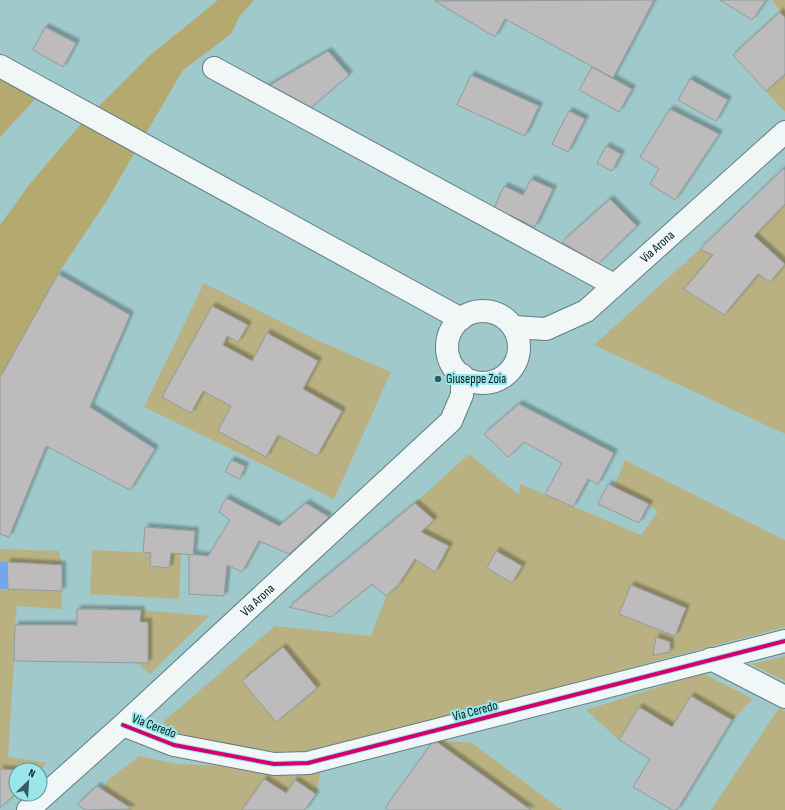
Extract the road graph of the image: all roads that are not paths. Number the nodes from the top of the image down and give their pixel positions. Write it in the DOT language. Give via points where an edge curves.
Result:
graph roads {
  1 [pos="0,66"];
  2 [pos="214,68"];
  3 [pos="785,132"];
  4 [pos="614,285"];
  5 [pos="461,319"];
  6 [pos="513,328"];
  7 [pos="462,375"];
  8 [pos="785,641"];
  9 [pos="711,659"];
  10 [pos="785,697"];
  11 [pos="123,725"];
  12 [pos="28,810"];
  1 -- 5 [label="main road"];
  2 -- 4 [label="main road"];
  3 -- 4 [label="main road, Via Arona"];
  4 -- 6 [label="main road, Via Arona" via="586,311 546,329"];
  5 -- 6 [label="main road" via="474,313 489,312 499,315"];
  5 -- 7 [label="main road" via="449,337 448,347 449,358 454,368"];
  6 -- 7 [label="main road" via="518,338 519,349 512,369 503,377 482,383 471,381"];
  7 -- 11 [label="main road, Via Arona" via="462,396 451,421"];
  8 -- 9 [label="main road, Via Ceredo"];
  9 -- 10 [label="main road"];
  9 -- 11 [label="main road, Via Ceredo" via="308,763 274,764 174,745"];
  11 -- 12 [label="main road, Via Arona"];
}
